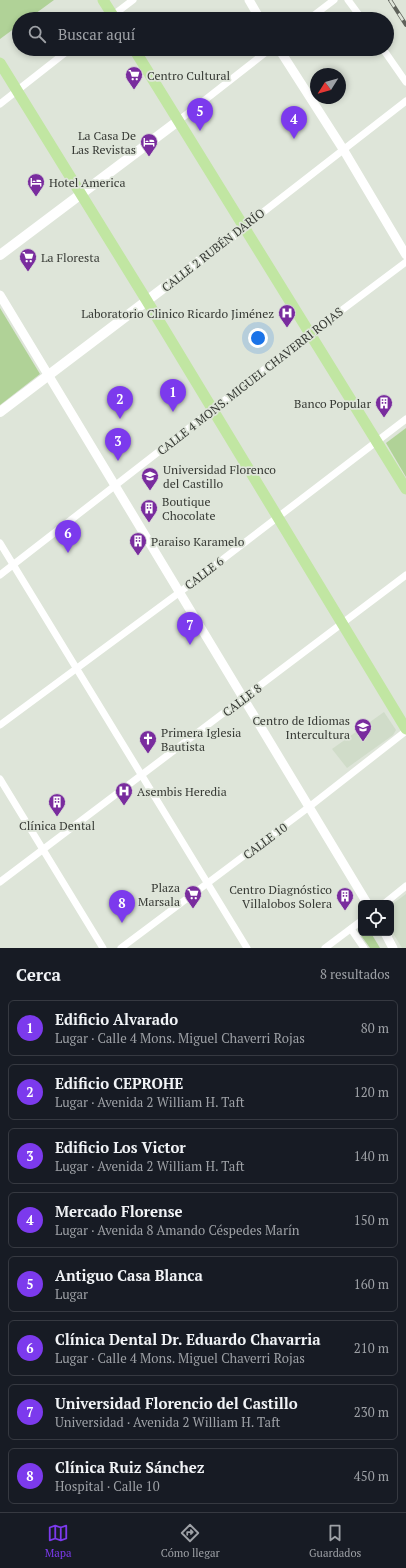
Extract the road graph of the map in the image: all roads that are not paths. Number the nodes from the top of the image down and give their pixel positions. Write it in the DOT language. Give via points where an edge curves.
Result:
graph roads {
  1 [pos="104,0"];
  2 [pos="133,0"];
  3 [pos="249,0"];
  4 [pos="334,0"];
  5 [pos="348,0"];
  6 [pos="109,12"];
  7 [pos="119,12"];
  8 [pos="256,12"];
  9 [pos="318,12"];
  10 [pos="357,12"];
  11 [pos="61,56"];
  12 [pos="138,56"];
  13 [pos="261,56"];
  14 [pos="283,56"];
  15 [pos="388,56"];
  16 [pos="0,62"];
  17 [pos="406,82"];
  18 [pos="18,90"];
  19 [pos="406,101"];
  20 [pos="0,104"];
  21 [pos="178,121"];
  22 [pos="343,149"];
  23 [pos="81,194"];
  24 [pos="244,227"];
  25 [pos="0,255"];
  26 [pos="406,255"];
  27 [pos="406,262"];
  28 [pos="0,296"];
  29 [pos="147,301"];
  30 [pos="310,334"];
  31 [pos="49,375"];
  32 [pos="212,410"];
  33 [pos="0,412"];
  34 [pos="406,419"];
  35 [pos="376,441"];
  36 [pos="116,485"];
  37 [pos="406,489"];
  38 [pos="277,518"];
  39 [pos="0,543"];
  40 [pos="13,564"];
  41 [pos="0,575"];
  42 [pos="406,575"];
  43 [pos="180,592"];
  44 [pos="342,622"];
  45 [pos="76,668"];
  46 [pos="243,699"];
  47 [pos="0,725"];
  48 [pos="406,730"];
  49 [pos="141,774"];
  50 [pos="0,778"];
  51 [pos="309,807"];
  52 [pos="43,848"];
  53 [pos="0,882"];
  54 [pos="208,884"];
  55 [pos="406,886"];
  56 [pos="365,900"];
  57 [pos="389,900"];
  58 [pos="358,923"];
  59 [pos="351,929"];
  60 [pos="387,936"];
  61 [pos="103,948"];
  62 [pos="121,948"];
  63 [pos="247,948"];
  64 [pos="325,948"];
  65 [pos="364,948"];
  66 [pos="394,948"];
  1 -- 6 [label="main road"];
  2 -- 7 [label="street"];
  3 -- 8 [label="street"];
  4 -- 9 [label="street"];
  5 -- 10 [label="street"];
  11 -- 18 [label="street"];
  12 -- 21 [label="main road"];
  13 -- 21 [label="street"];
  14 -- 22 [label="street"];
  15 -- 17 [label="street"];
  16 -- 18 [label="main road"];
  18 -- 20 [label="street"];
  18 -- 23 [label="main road"];
  19 -- 22 [label="street, CALLE 2 RUBÉN DARÍO"];
  21 -- 23 [label="main road"];
  21 -- 24 [label="main road"];
  22 -- 24 [label="street, CALLE 2 RUBÉN DARÍO"];
  22 -- 26 [label="street"];
  23 -- 25 [label="main road"];
  23 -- 29 [label="main road"];
  24 -- 29 [label="main road, CALLE 2 RUBÉN DARÍO"];
  24 -- 30 [label="main road"];
  27 -- 30 [label="street, CALLE 4 MONS. MIGUEL CHAVERRI ROJAS"];
  28 -- 31 [label="street"];
  29 -- 31 [label="main road, CALLE 2 RUBÉN DARÍO"];
  29 -- 32 [label="main road"];
  30 -- 32 [label="street, CALLE 4 MONS. MIGUEL CHAVERRI ROJAS"];
  30 -- 35 [label="main road"];
  31 -- 33 [label="main road, CALLE 2 RUBÉN DARÍO"];
  31 -- 36 [label="street"];
  32 -- 36 [label="street, CALLE 4 MONS. MIGUEL CHAVERRI ROJAS"];
  32 -- 38 [label="main road"];
  34 -- 35 [label="street, CALLE 6"];
  35 -- 37 [label="main road"];
  35 -- 38 [label="street, CALLE 6"];
  36 -- 40 [label="street, CALLE 4 MONS. MIGUEL CHAVERRI ROJAS"];
  36 -- 43 [label="street"];
  38 -- 43 [label="street, CALLE 6"];
  38 -- 44 [label="main road"];
  39 -- 40 [label="street"];
  40 -- 41 [label="street, CALLE 4 MONS. MIGUEL CHAVERRI ROJAS"];
  40 -- 45 [label="street"];
  42 -- 44 [label="street, CALLE 8"];
  43 -- 45 [label="street, CALLE 6"];
  43 -- 46 [label="street"];
  44 -- 46 [label="street, CALLE 8"];
  44 -- 48 [label="main road"];
  45 -- 47 [label="street, CALLE 6"];
  45 -- 49 [label="street"];
  46 -- 49 [label="street, CALLE 8"];
  46 -- 51 [label="street"];
  48 -- 51 [label="street, CALLE 10"];
  49 -- 52 [label="street, CALLE 8"];
  49 -- 54 [label="street"];
  50 -- 52 [label="street"];
  51 -- 54 [label="street, CALLE 10"];
  51 -- 56 [label="street"];
  52 -- 53 [label="street, CALLE 8"];
  52 -- 61 [label="street"];
  54 -- 62 [label="street, CALLE 10"];
  54 -- 63 [label="street"];
  55 -- 57 [label="street"];
  58 -- 59 [label="street"];
  59 -- 64 [label="street"];
  59 -- 65 [label="street"];
  60 -- 66 [label="street"];
}
